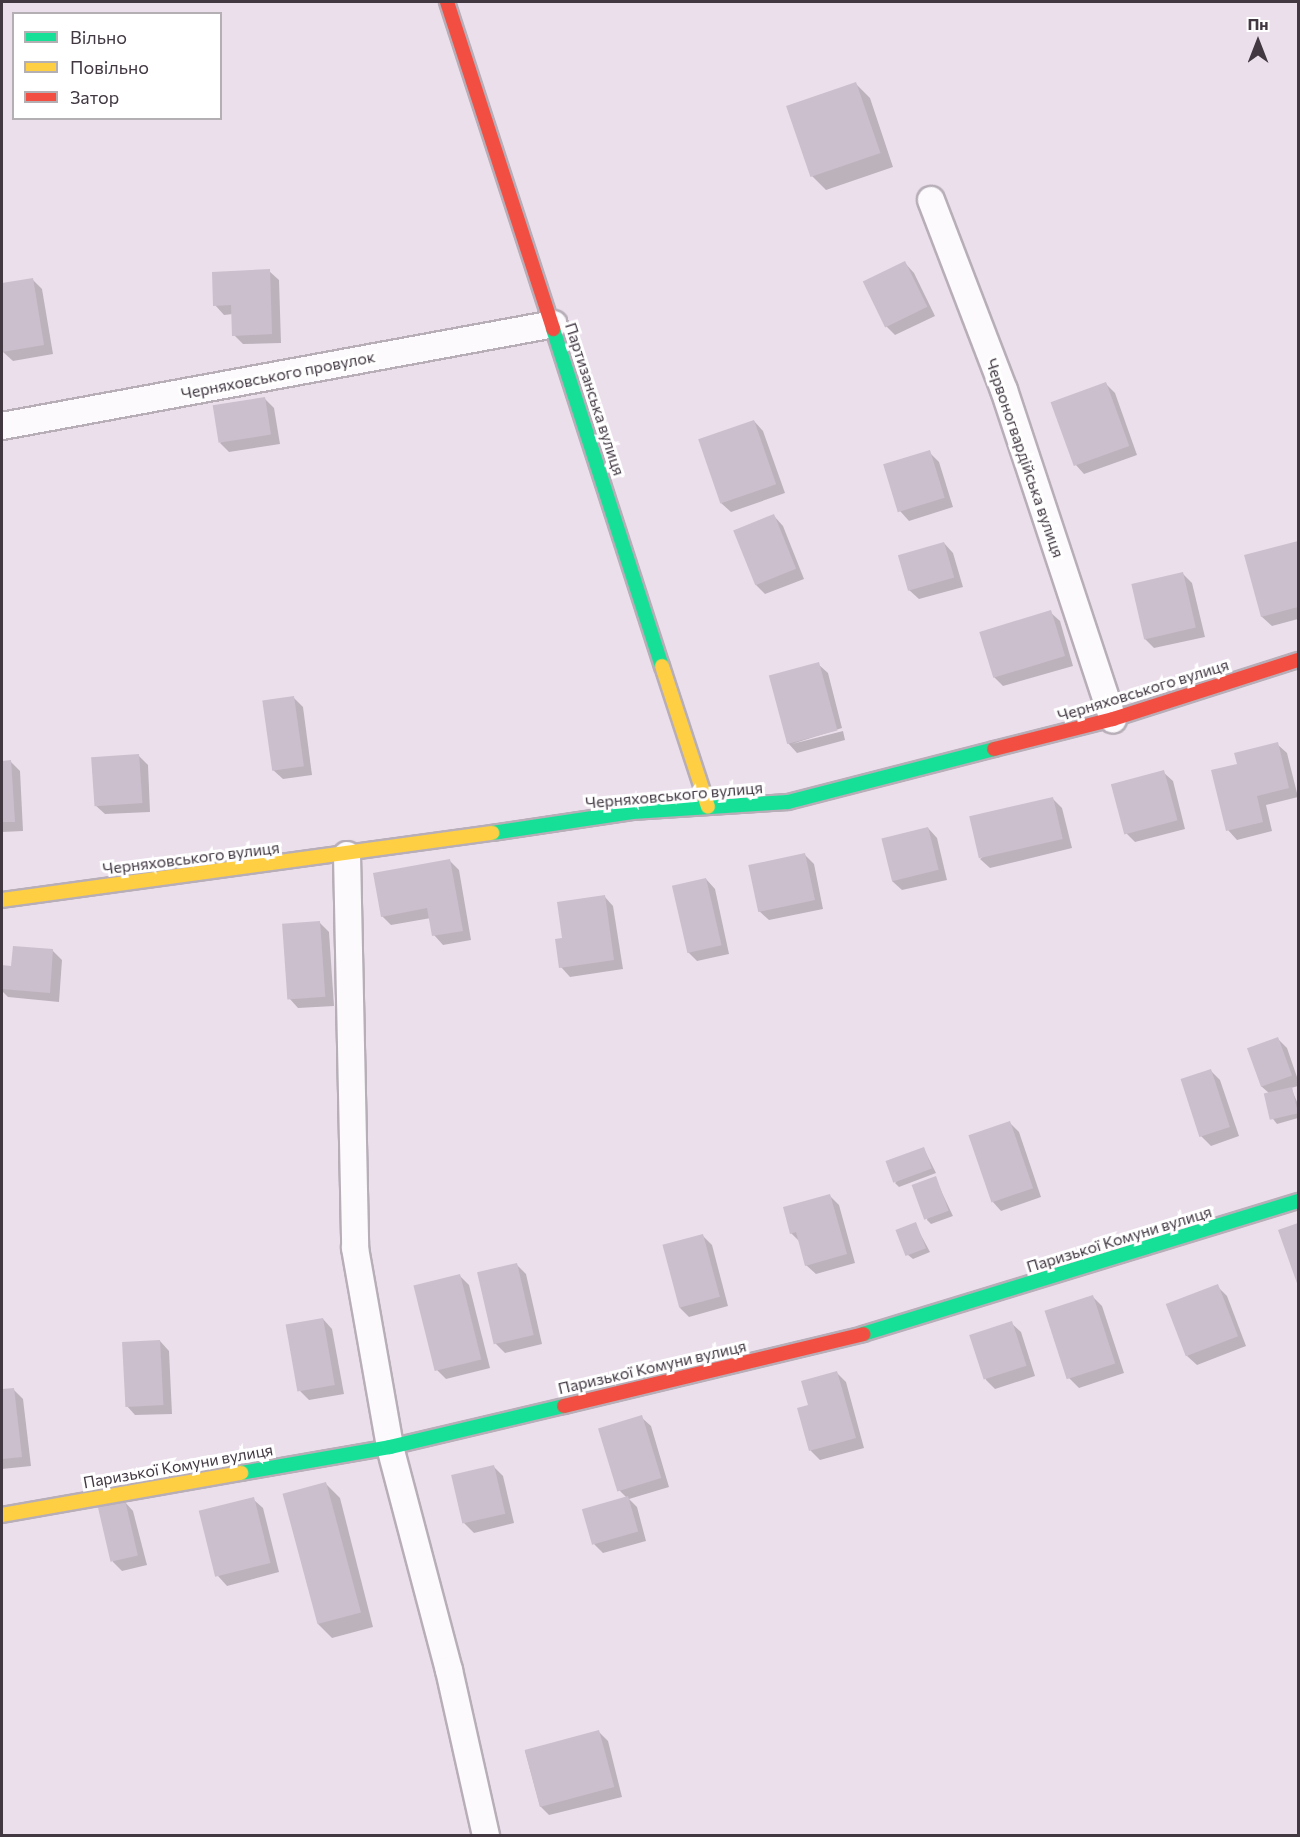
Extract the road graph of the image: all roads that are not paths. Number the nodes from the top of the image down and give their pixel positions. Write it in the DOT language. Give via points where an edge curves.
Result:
graph roads {
  1 [pos="447,2"];
  2 [pos="931,200"];
  3 [pos="554,324"];
  4 [pos="2,426"];
  5 [pos="1299,660"];
  6 [pos="1113,719"];
  7 [pos="708,807"];
  8 [pos="347,855"];
  9 [pos="2,900"];
  10 [pos="1299,1201"];
  11 [pos="390,1446"];
  12 [pos="2,1515"];
  13 [pos="486,1836"];
  1 -- 3 [label="street, Партизанська вулиця"];
  2 -- 6 [label="street, Червоногвардійська вулиця" via="1004,390"];
  3 -- 4 [label="street, Черняховського провулок"];
  3 -- 7 [label="street, Партизанська вулиця"];
  5 -- 6 [label="street, Черняховського вулиця"];
  6 -- 7 [label="street, Черняховського вулиця" via="788,802"];
  7 -- 8 [label="street, Черняховського вулиця" via="632,812"];
  8 -- 9 [label="street, Черняховського вулиця"];
  8 -- 11 [label="street" via="355,1248"];
  10 -- 11 [label="street, Паризької Комуни вулиця" via="877,1331"];
  11 -- 12 [label="street, Паризької Комуни вулиця"];
  11 -- 13 [label="street" via="449,1670"];
}
